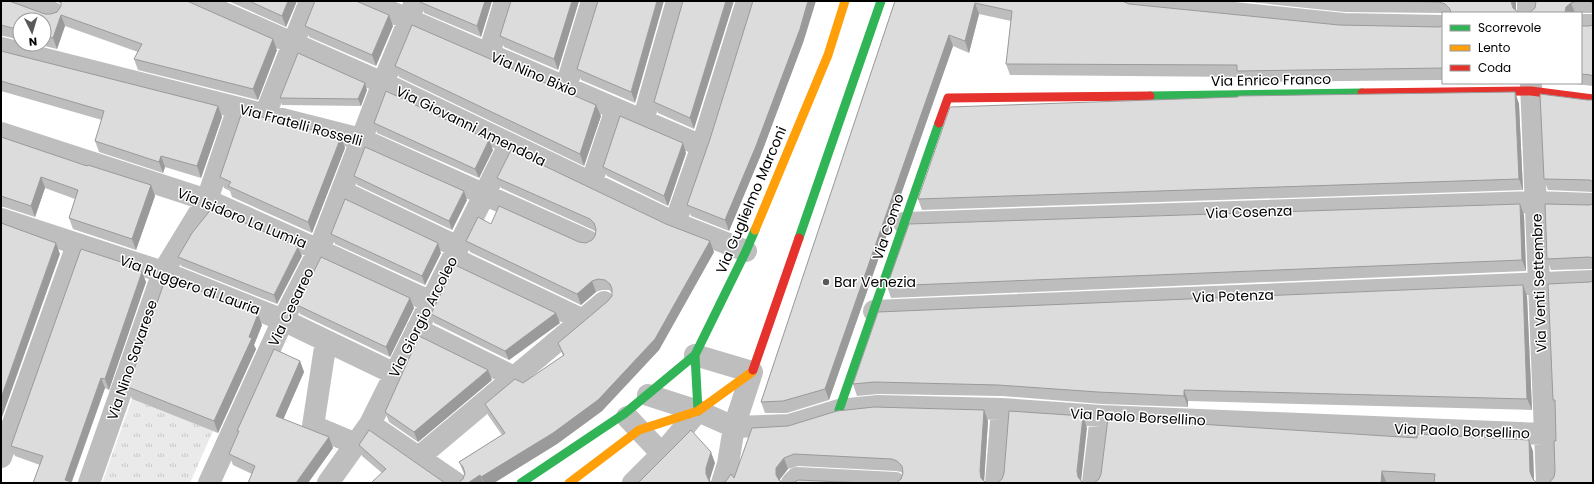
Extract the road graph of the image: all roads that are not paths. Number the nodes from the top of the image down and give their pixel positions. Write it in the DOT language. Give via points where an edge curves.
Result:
graph roads {
  1 [pos="18,1"];
  2 [pos="197,1"];
  3 [pos="310,1"];
  4 [pos="366,1"];
  5 [pos="505,1"];
  6 [pos="592,1"];
  7 [pos="677,1"];
  8 [pos="747,1"];
  9 [pos="845,1"];
  10 [pos="881,1"];
  11 [pos="1129,1"];
  12 [pos="1528,1"];
  13 [pos="412,11"];
  14 [pos="1528,12"];
  15 [pos="53,13"];
  16 [pos="1593,25"];
  17 [pos="1442,26"];
  18 [pos="1582,26"];
  19 [pos="293,43"];
  20 [pos="1,48"];
  21 [pos="489,54"];
  22 [pos="383,84"];
  23 [pos="1531,87"];
  24 [pos="566,88"];
  25 [pos="948,98"];
  26 [pos="1593,99"];
  27 [pos="238,108"];
  28 [pos="616,109"];
  29 [pos="265,115"];
  30 [pos="643,121"];
  31 [pos="1,133"];
  32 [pos="362,139"];
  33 [pos="509,145"];
  34 [pos="702,146"];
  35 [pos="591,184"];
  36 [pos="343,192"];
  37 [pos="485,194"];
  38 [pos="208,200"];
  39 [pos="1536,202"];
  40 [pos="1593,204"];
  41 [pos="1,219"];
  42 [pos="675,223"];
  43 [pos="904,223"];
  44 [pos="588,241"];
  45 [pos="77,245"];
  46 [pos="320,250"];
  47 [pos="746,251"];
  48 [pos="456,253"];
  49 [pos="163,272"];
  50 [pos="1593,281"];
  51 [pos="1539,284"];
  52 [pos="431,302"];
  53 [pos="604,302"];
  54 [pos="874,311"];
  55 [pos="283,320"];
  56 [pos="583,320"];
  57 [pos="418,329"];
  58 [pos="326,341"];
  59 [pos="695,355"];
  60 [pos="752,372"];
  61 [pos="395,374"];
  62 [pos="514,377"];
  63 [pos="648,395"];
  64 [pos="1002,409"];
  65 [pos="839,410"];
  66 [pos="698,411"];
  67 [pos="624,414"];
  68 [pos="1101,416"];
  69 [pos="370,424"];
  70 [pos="734,427"];
  71 [pos="639,430"];
  72 [pos="1545,434"];
  73 [pos="356,444"];
  74 [pos="662,454"];
  75 [pos="1,457"];
  76 [pos="419,457"];
  77 [pos="89,483"];
  78 [pos="209,483"];
  79 [pos="328,483"];
  80 [pos="456,483"];
  81 [pos="521,483"];
  82 [pos="569,483"];
  83 [pos="633,483"];
  84 [pos="722,483"];
  85 [pos="792,483"];
  86 [pos="895,483"];
  87 [pos="996,483"];
  88 [pos="1093,483"];
  89 [pos="1547,483"];
  1 -- 15 [label="street"];
  2 -- 19 [label="street, Via Giovanni Amendola"];
  3 -- 19 [label="street"];
  4 -- 13 [label="street, Via Nino Bixio"];
  5 -- 21 [label="street"];
  6 -- 24 [label="street"];
  7 -- 30 [label="street"];
  8 -- 34 [label="street"];
  9 -- 47 [label="street, Via Guglielmo Marconi" via="828,54"];
  10 -- 60 [label="street"];
  11 -- 17 [label="street" via="1344,24"];
  12 -- 14 [label="street"];
  13 -- 21 [label="street, Via Nino Bixio"];
  13 -- 22 [label="street, Via Cesareo"];
  16 -- 18 [label="street"];
  19 -- 22 [label="street, Via Giovanni Amendola"];
  19 -- 29 [label="street"];
  20 -- 27 [label="street, Via Fratelli Rosselli"];
  21 -- 24 [label="street, Via Nino Bixio"];
  22 -- 32 [label="street, Via Cesareo"];
  22 -- 33 [label="street, Via Giovanni Amendola"];
  23 -- 25 [label="street, Via Enrico Franco"];
  23 -- 26 [label="street, Via Enrico Franco"];
  23 -- 39 [label="street, Via Venti Settembre"];
  24 -- 28 [label="street, Via Nino Bixio"];
  25 -- 43 [label="street, Via Como"];
  27 -- 29 [label="street, Via Fratelli Rosselli"];
  27 -- 38 [label="street, Via Nino Savarese"];
  28 -- 30 [label="street, Via Nino Bixio"];
  28 -- 35 [label="street"];
  29 -- 32 [label="street, Via Fratelli Rosselli"];
  30 -- 34 [label="street, Via Nino Bixio"];
  31 -- 38 [label="street, Via Isidoro La Lumia"];
  32 -- 36 [label="street, Via Cesareo"];
  32 -- 37 [label="street, Via Fratelli Rosselli"];
  33 -- 35 [label="street, Via Giovanni Amendola"];
  33 -- 37 [label="street, Via Giorgio Arcoleo"];
  34 -- 42 [label="street"];
  35 -- 42 [label="street, Via Giovanni Amendola"];
  36 -- 46 [label="street, Via Cesareo"];
  36 -- 48 [label="street"];
  37 -- 44 [label="street, Via Fratelli Rosselli"];
  37 -- 48 [label="street, Via Giorgio Arcoleo"];
  38 -- 46 [label="street, Via Isidoro La Lumia"];
  38 -- 49 [label="street, Via Nino Savarese"];
  39 -- 40 [label="street, Via Cosenza"];
  39 -- 43 [label="street, Via Cosenza"];
  39 -- 51 [label="street, Via Venti Settembre"];
  41 -- 45 [label="street, Via Ruggero di Lauria"];
  42 -- 47 [label="street, Via Giovanni Amendola"];
  43 -- 54 [label="street, Via Como"];
  45 -- 49 [label="street, Via Ruggero di Lauria"];
  45 -- 75 [label="street"];
  46 -- 52 [label="street, Via Isidoro La Lumia"];
  46 -- 55 [label="street, Via Cesareo"];
  47 -- 59 [label="street, Via Guglielmo Marconi"];
  48 -- 52 [label="street, Via Giorgio Arcoleo"];
  48 -- 56 [label="street"];
  49 -- 55 [label="street, Via Ruggero di Lauria"];
  49 -- 77 [label="street, Via Nino Savarese"];
  50 -- 51 [label="street, Via Potenza"];
  51 -- 54 [label="street, Via Potenza"];
  51 -- 72 [label="street, Via Venti Settembre"];
  52 -- 57 [label="street, Via Giorgio Arcoleo"];
  53 -- 56 [label="street"];
  54 -- 65 [label="street, Via Como"];
  55 -- 58 [label="street, Via Ruggero di Lauria"];
  55 -- 78 [label="street, Via Cesareo"];
  56 -- 62 [label="street"];
  57 -- 61 [label="street, Via Giorgio Arcoleo"];
  57 -- 62 [label="street"];
  58 -- 61 [label="street, Via Ruggero di Lauria"];
  58 -- 73 [label="street" via="313,426"];
  59 -- 60 [label="street"];
  59 -- 63 [label="street"];
  59 -- 66 [label="street, Via Guglielmo Marconi"];
  60 -- 66 [label="street"];
  60 -- 70 [label="street"];
  61 -- 69 [label="street, Via Giorgio Arcoleo"];
  62 -- 76 [label="street"];
  63 -- 66 [label="street"];
  63 -- 67 [label="street"];
  64 -- 65 [label="street, Via Paolo Borsellino" via="878,406"];
  64 -- 68 [label="street, Via Paolo Borsellino"];
  64 -- 87 [label="street"];
  65 -- 70 [label="street, Via Paolo Borsellino" via="789,425"];
  66 -- 70 [label="street"];
  66 -- 71 [label="street"];
  66 -- 74 [label="street"];
  67 -- 71 [label="street"];
  67 -- 81 [label="street"];
  68 -- 72 [label="street, Via Paolo Borsellino"];
  68 -- 88 [label="street"];
  69 -- 73 [label="street, Via Giorgio Arcoleo"];
  69 -- 76 [label="street"];
  70 -- 84 [label="street"];
  71 -- 74 [label="street"];
  71 -- 82 [label="street"];
  72 -- 89 [label="street, Via Venti Settembre"];
  73 -- 79 [label="street, Via Giorgio Arcoleo"];
  74 -- 83 [label="street"];
  76 -- 80 [label="street"];
  85 -- 86 [label="street" via="797,478"];
}
